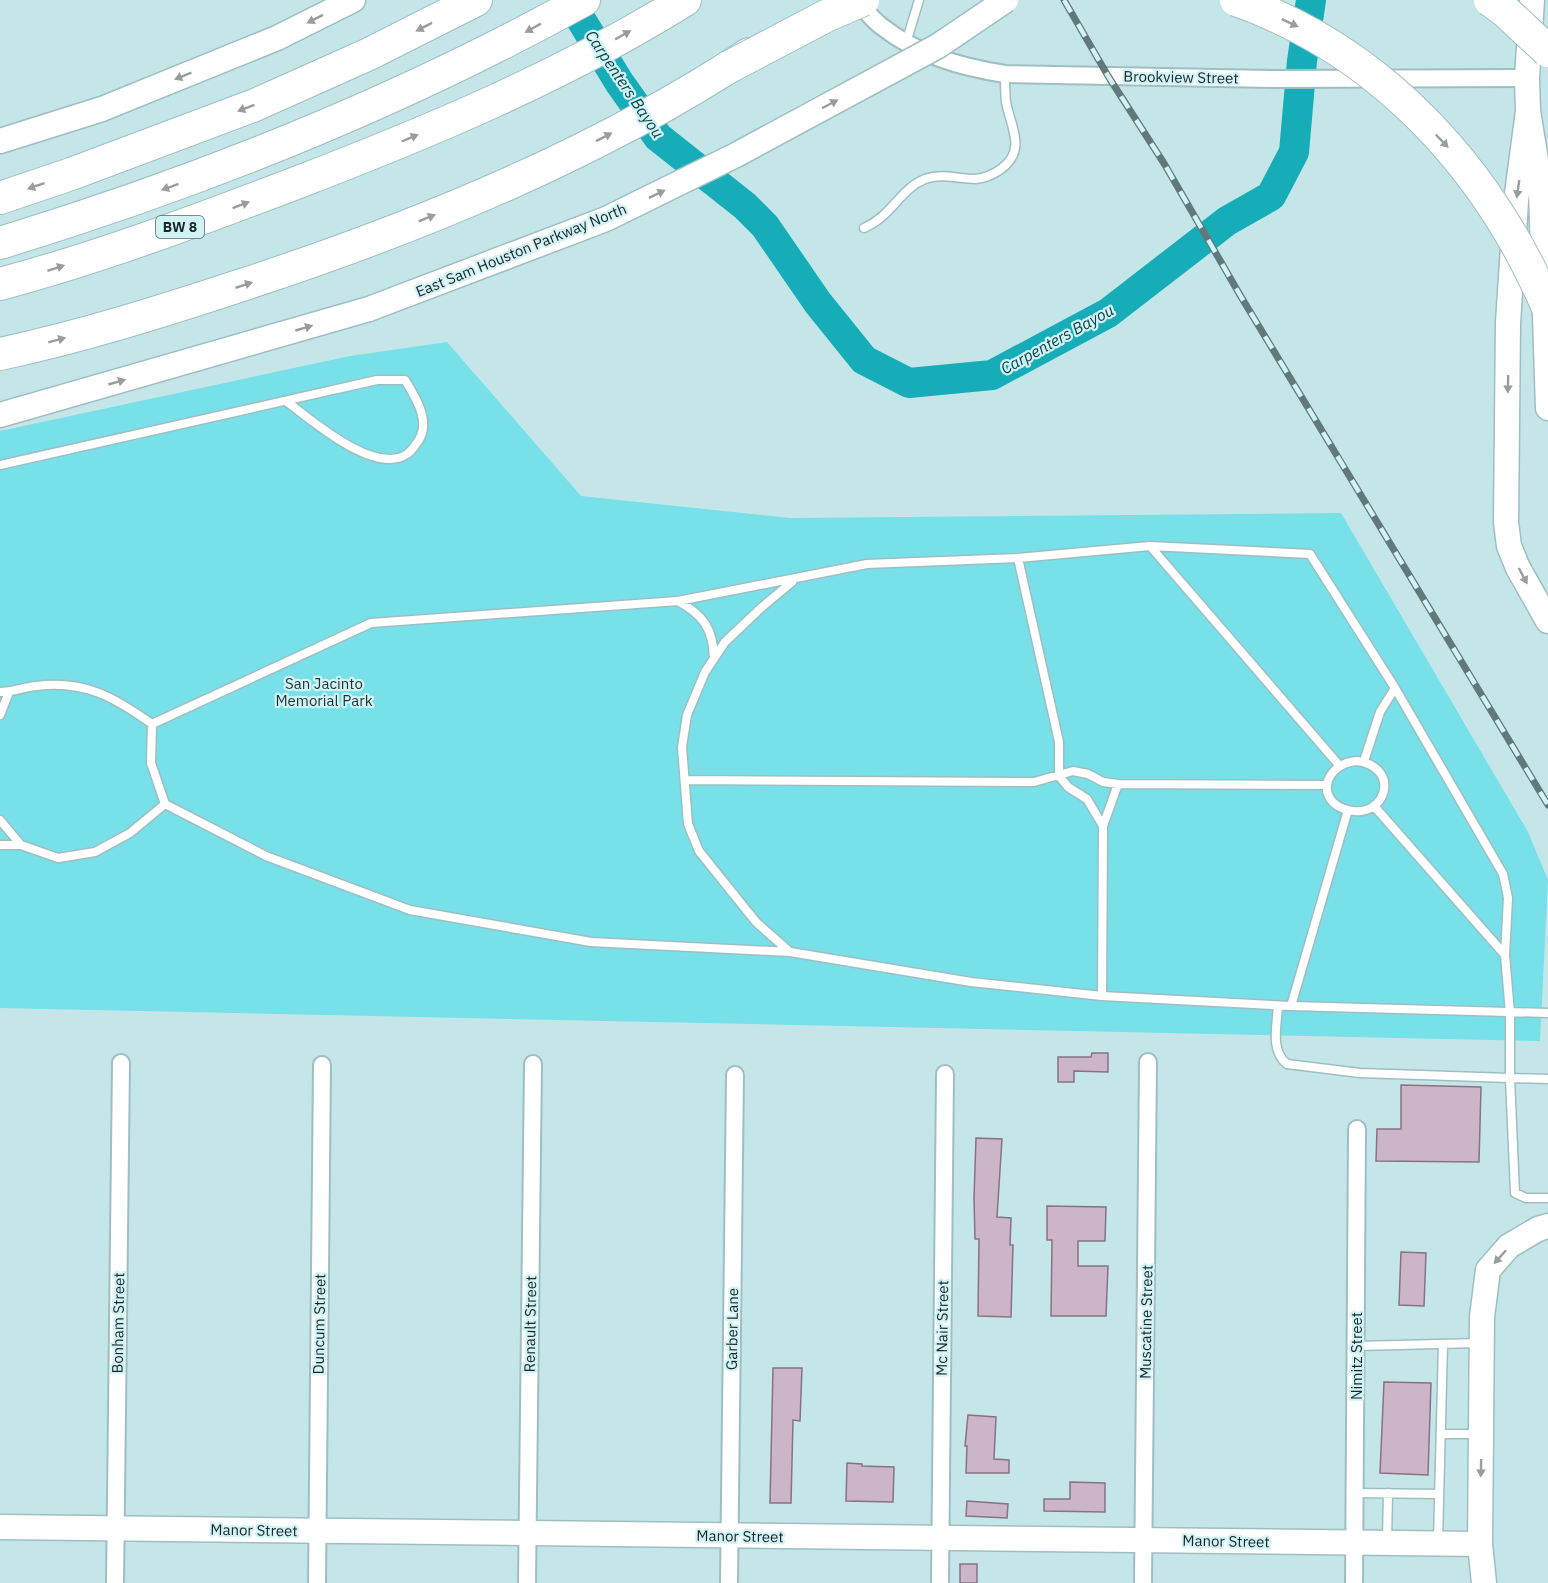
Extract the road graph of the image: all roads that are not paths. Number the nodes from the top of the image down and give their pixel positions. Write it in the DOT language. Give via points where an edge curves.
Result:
graph roads {
  1 [pos="353,0"];
  2 [pos="476,0"];
  3 [pos="584,0"];
  4 [pos="685,0"];
  5 [pos="830,0"];
  6 [pos="855,0"];
  7 [pos="863,0"];
  8 [pos="919,0"];
  9 [pos="1006,0"];
  10 [pos="1236,0"];
  11 [pos="1490,0"];
  12 [pos="1532,0"];
  13 [pos="906,43"];
  14 [pos="1548,51"];
  15 [pos="727,68"];
  16 [pos="1005,74"];
  17 [pos="1527,78"];
  18 [pos="1528,111"];
  19 [pos="0,141"];
  20 [pos="0,198"];
  21 [pos="864,228"];
  22 [pos="0,243"];
  23 [pos="0,284"];
  24 [pos="1548,308"];
  25 [pos="0,354"];
  26 [pos="286,401"];
  27 [pos="1548,408"];
  28 [pos="0,415"];
  29 [pos="0,465"];
  30 [pos="1150,546"];
  31 [pos="1018,558"];
  32 [pos="795,580"];
  33 [pos="678,601"];
  34 [pos="1548,621"];
  35 [pos="714,658"];
  36 [pos="1395,688"];
  37 [pos="5,692"];
  38 [pos="0,715"];
  39 [pos="152,724"];
  40 [pos="1364,762"];
  41 [pos="1339,765"];
  42 [pos="1059,776"];
  43 [pos="686,780"];
  44 [pos="1118,784"];
  45 [pos="1327,785"];
  46 [pos="165,804"];
  47 [pos="1374,806"];
  48 [pos="1348,810"];
  49 [pos="0,820"];
  50 [pos="1103,826"];
  51 [pos="0,845"];
  52 [pos="21,845"];
  53 [pos="790,952"];
  54 [pos="1505,955"];
  55 [pos="1102,996"];
  56 [pos="1278,1006"];
  57 [pos="1291,1006"];
  58 [pos="1510,1013"];
  59 [pos="1548,1013"];
  60 [pos="1148,1062"];
  61 [pos="121,1063"];
  62 [pos="533,1064"];
  63 [pos="322,1065"];
  64 [pos="945,1074"];
  65 [pos="735,1075"];
  66 [pos="1510,1078"];
  67 [pos="1548,1078"];
  68 [pos="1357,1129"];
  69 [pos="1548,1198"];
  70 [pos="1548,1226"];
  71 [pos="1482,1343"];
  72 [pos="1443,1344"];
  73 [pos="1357,1346"];
  74 [pos="1441,1434"];
  75 [pos="1481,1434"];
  76 [pos="1355,1493"];
  77 [pos="1388,1493"];
  78 [pos="1439,1494"];
  79 [pos="0,1527"];
  80 [pos="115,1529"];
  81 [pos="317,1531"];
  82 [pos="527,1533"];
  83 [pos="730,1536"];
  84 [pos="940,1538"];
  85 [pos="1143,1540"];
  86 [pos="1355,1543"];
  87 [pos="1387,1543"];
  88 [pos="1438,1544"];
  89 [pos="1480,1544"];
  90 [pos="115,1583"];
  91 [pos="317,1583"];
  92 [pos="527,1583"];
  93 [pos="729,1583"];
  94 [pos="940,1583"];
  95 [pos="1143,1583"];
  96 [pos="1354,1583"];
  97 [pos="1484,1583"];
  1 -- 19 [label="main road, one-way" via="277,38 102,109"];
  2 -- 20 [label="highway, one-way" via="255,105"];
  3 -- 22 [label="highway, BW 8, one-way" via="460,65 341,119 209,173"];
  23 -- 4 [label="highway, BW 8, one-way" via="211,216 356,160 540,79"];
  5 -- 15 [label="highway, bridge"];
  6 -- 13 [label="street, Brookview Street"];
  7 -- 15 [label="highway, bridge"];
  8 -- 13 [label="lane"];
  28 -- 9 [label="main road, East Sam Houston Parkway North, one-way, bridge" via="369,309 606,219 736,155 938,46"];
  10 -- 24 [label="highway, one-way, bridge" via="1329,43 1409,106 1452,151 1494,206 1530,267"];
  11 -- 14 [label="highway, bridge"];
  12 -- 17 [label="main road"];
  13 -- 16 [label="street, Brookview Street" via="969,68"];
  25 -- 15 [label="highway, one-way" via="154,313 387,234 579,150"];
  16 -- 17 [label="street, Brookview Street" via="1351,80"];
  16 -- 21 [label="lane" via="1006,100 1016,138 1012,160 984,178 943,176 921,181 880,220"];
  17 -- 18 [label="main road"];
  18 -- 27 [label="main road" via="1541,191"];
  18 -- 34 [label="main road, one-way" via="1516,201 1508,323 1506,522 1509,546 1518,568"];
  26 -- 26 [label="lane" via="377,380 405,380 423,413 421,438 407,455 386,459 365,454"];
  26 -- 29 [label="lane"];
  30 -- 31 [label="lane"];
  30 -- 36 [label="lane" via="1310,554"];
  30 -- 41 [label="lane"];
  31 -- 32 [label="lane" via="867,564"];
  31 -- 42 [label="lane" via="1059,742"];
  32 -- 33 [label="lane"];
  32 -- 35 [label="lane" via="725,642"];
  33 -- 35 [label="lane" via="706,623 714,640"];
  33 -- 39 [label="lane" via="371,623"];
  35 -- 43 [label="lane" via="687,715 682,747"];
  36 -- 40 [label="lane" via="1380,712"];
  36 -- 54 [label="lane" via="1503,874 1508,898"];
  37 -- 38 [label="lane"];
  37 -- 39 [label="lane" via="36,686 82,686 121,702"];
  39 -- 46 [label="lane" via="151,763"];
  40 -- 41 [label="lane"];
  40 -- 47 [label="lane" via="1377,769 1385,781 1384,795"];
  41 -- 45 [label="lane" via="1330,774"];
  42 -- 43 [label="lane" via="1034,782"];
  42 -- 44 [label="lane" via="1073,771"];
  42 -- 50 [label="lane" via="1087,799"];
  43 -- 53 [label="lane" via="688,824 699,851 756,922"];
  44 -- 45 [label="lane"];
  44 -- 50 [label="lane"];
  45 -- 48 [label="lane" via="1335,803"];
  46 -- 52 [label="lane" via="130,833 95,852 58,858"];
  46 -- 53 [label="lane" via="266,856 410,910 591,942"];
  47 -- 48 [label="lane" via="1362,811"];
  47 -- 54 [label="lane"];
  48 -- 57 [label="lane"];
  49 -- 52 [label="lane"];
  50 -- 55 [label="lane"];
  51 -- 52 [label="lane"];
  53 -- 55 [label="lane" via="971,982"];
  54 -- 58 [label="lane"];
  55 -- 56 [label="lane"];
  56 -- 57 [label="lane"];
  56 -- 66 [label="lane" via="1276,1047 1280,1059 1287,1064 1360,1073"];
  57 -- 58 [label="lane"];
  58 -- 59 [label="lane"];
  58 -- 66 [label="lane"];
  60 -- 85 [label="street, Muscatine Street"];
  61 -- 80 [label="street, Bonham Street"];
  62 -- 82 [label="street, Renault Street"];
  63 -- 81 [label="street, Duncum Street"];
  64 -- 84 [label="street, Mc Nair Street"];
  65 -- 83 [label="street, Garber Lane"];
  66 -- 67 [label="lane"];
  66 -- 69 [label="lane" via="1515,1192 1526,1198"];
  68 -- 73 [label="street, Nimitz Street"];
  70 -- 71 [label="main road, one-way" via="1509,1246 1488,1270"];
  71 -- 72 [label="lane"];
  71 -- 75 [label="main road"];
  72 -- 73 [label="lane"];
  72 -- 74 [label="lane"];
  73 -- 76 [label="street, Nimitz Street"];
  74 -- 75 [label="lane"];
  74 -- 78 [label="lane"];
  75 -- 89 [label="main road, one-way"];
  76 -- 77 [label="lane"];
  76 -- 86 [label="street, Nimitz Street"];
  77 -- 78 [label="lane"];
  77 -- 87 [label="lane"];
  78 -- 88 [label="lane"];
  79 -- 80 [label="main road, Manor Street"];
  80 -- 81 [label="main road, Manor Street"];
  80 -- 90 [label="street, Bonham Street"];
  81 -- 82 [label="main road, Manor Street"];
  81 -- 91 [label="street, Duncum Street"];
  82 -- 83 [label="main road, Manor Street"];
  82 -- 92 [label="street, Renault Street"];
  83 -- 84 [label="main road, Manor Street"];
  83 -- 93 [label="street, Garber Lane"];
  84 -- 85 [label="main road, Manor Street"];
  84 -- 94 [label="street, Mc Nair Street"];
  85 -- 86 [label="main road, Manor Street"];
  85 -- 95 [label="street, Muscatine Street"];
  86 -- 87 [label="main road, Manor Street"];
  86 -- 96 [label="street, Nimitz Street"];
  87 -- 88 [label="main road, Manor Street"];
  88 -- 89 [label="main road, Manor Street"];
  89 -- 97 [label="main road"];
}
